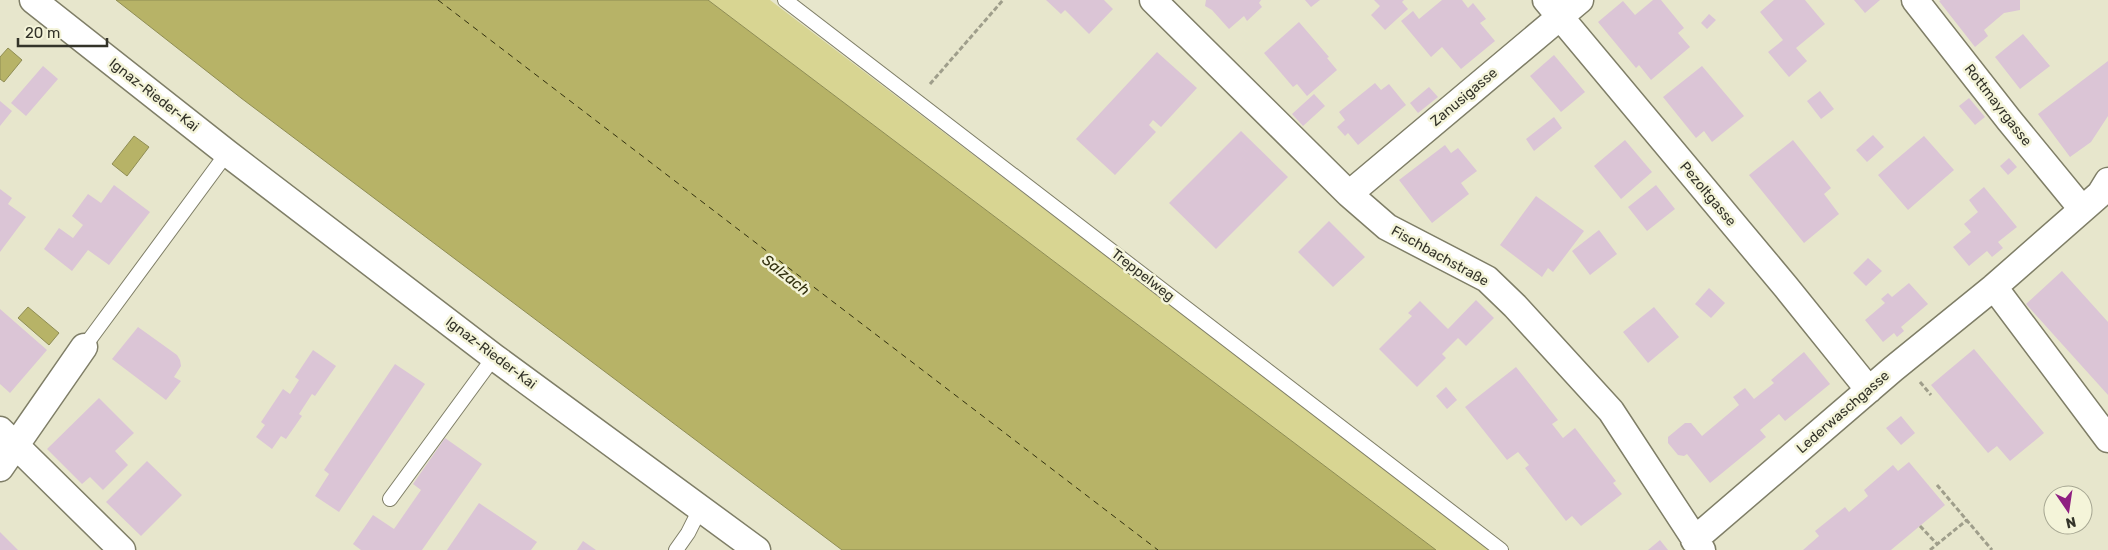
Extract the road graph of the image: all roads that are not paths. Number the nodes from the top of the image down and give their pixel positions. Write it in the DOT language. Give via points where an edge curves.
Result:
graph roads {
  1 [pos="34,0"];
  2 [pos="785,0"];
  3 [pos="1153,0"];
  4 [pos="1580,0"];
  5 [pos="1915,0"];
  6 [pos="1553,8"];
  7 [pos="227,154"];
  8 [pos="2108,182"];
  9 [pos="1348,194"];
  10 [pos="2082,209"];
  11 [pos="1994,287"];
  12 [pos="84,347"];
  13 [pos="494,357"];
  14 [pos="1869,390"];
  15 [pos="8,437"];
  16 [pos="2108,439"];
  17 [pos="0,468"];
  18 [pos="390,499"];
  19 [pos="701,507"];
  20 [pos="1698,545"];
  21 [pos="122,550"];
  22 [pos="676,550"];
  23 [pos="757,550"];
  24 [pos="1501,550"];
  1 -- 7 [label="street, Ignaz-Rieder-Kai"];
  2 -- 24 [label="lane, Treppelweg"];
  3 -- 9 [label="street, Fischbachstraße"];
  4 -- 6 [label="street, Zanusigasse"];
  5 -- 10 [label="street, Rottmayrgasse"];
  6 -- 9 [label="street, Zanusigasse"];
  6 -- 14 [label="street, Pezoltgasse"];
  7 -- 12 [label="lane"];
  7 -- 13 [label="street, Ignaz-Rieder-Kai"];
  8 -- 10 [label="street, Lederwaschgasse" via="2100,194"];
  9 -- 20 [label="street, Fischbachstraße" via="1387,227 1487,279 1515,306 1611,411"];
  10 -- 11 [label="street, Lederwaschgasse"];
  11 -- 14 [label="street, Lederwaschgasse"];
  11 -- 16 [label="street"];
  12 -- 15 [label="street"];
  13 -- 18 [label="lane"];
  13 -- 19 [label="street, Ignaz-Rieder-Kai"];
  14 -- 20 [label="street, Lederwaschgasse"];
  15 -- 17 [label="street"];
  15 -- 21 [label="street"];
  19 -- 22 [label="lane"];
  19 -- 23 [label="street, Ignaz-Rieder-Kai"];
}
